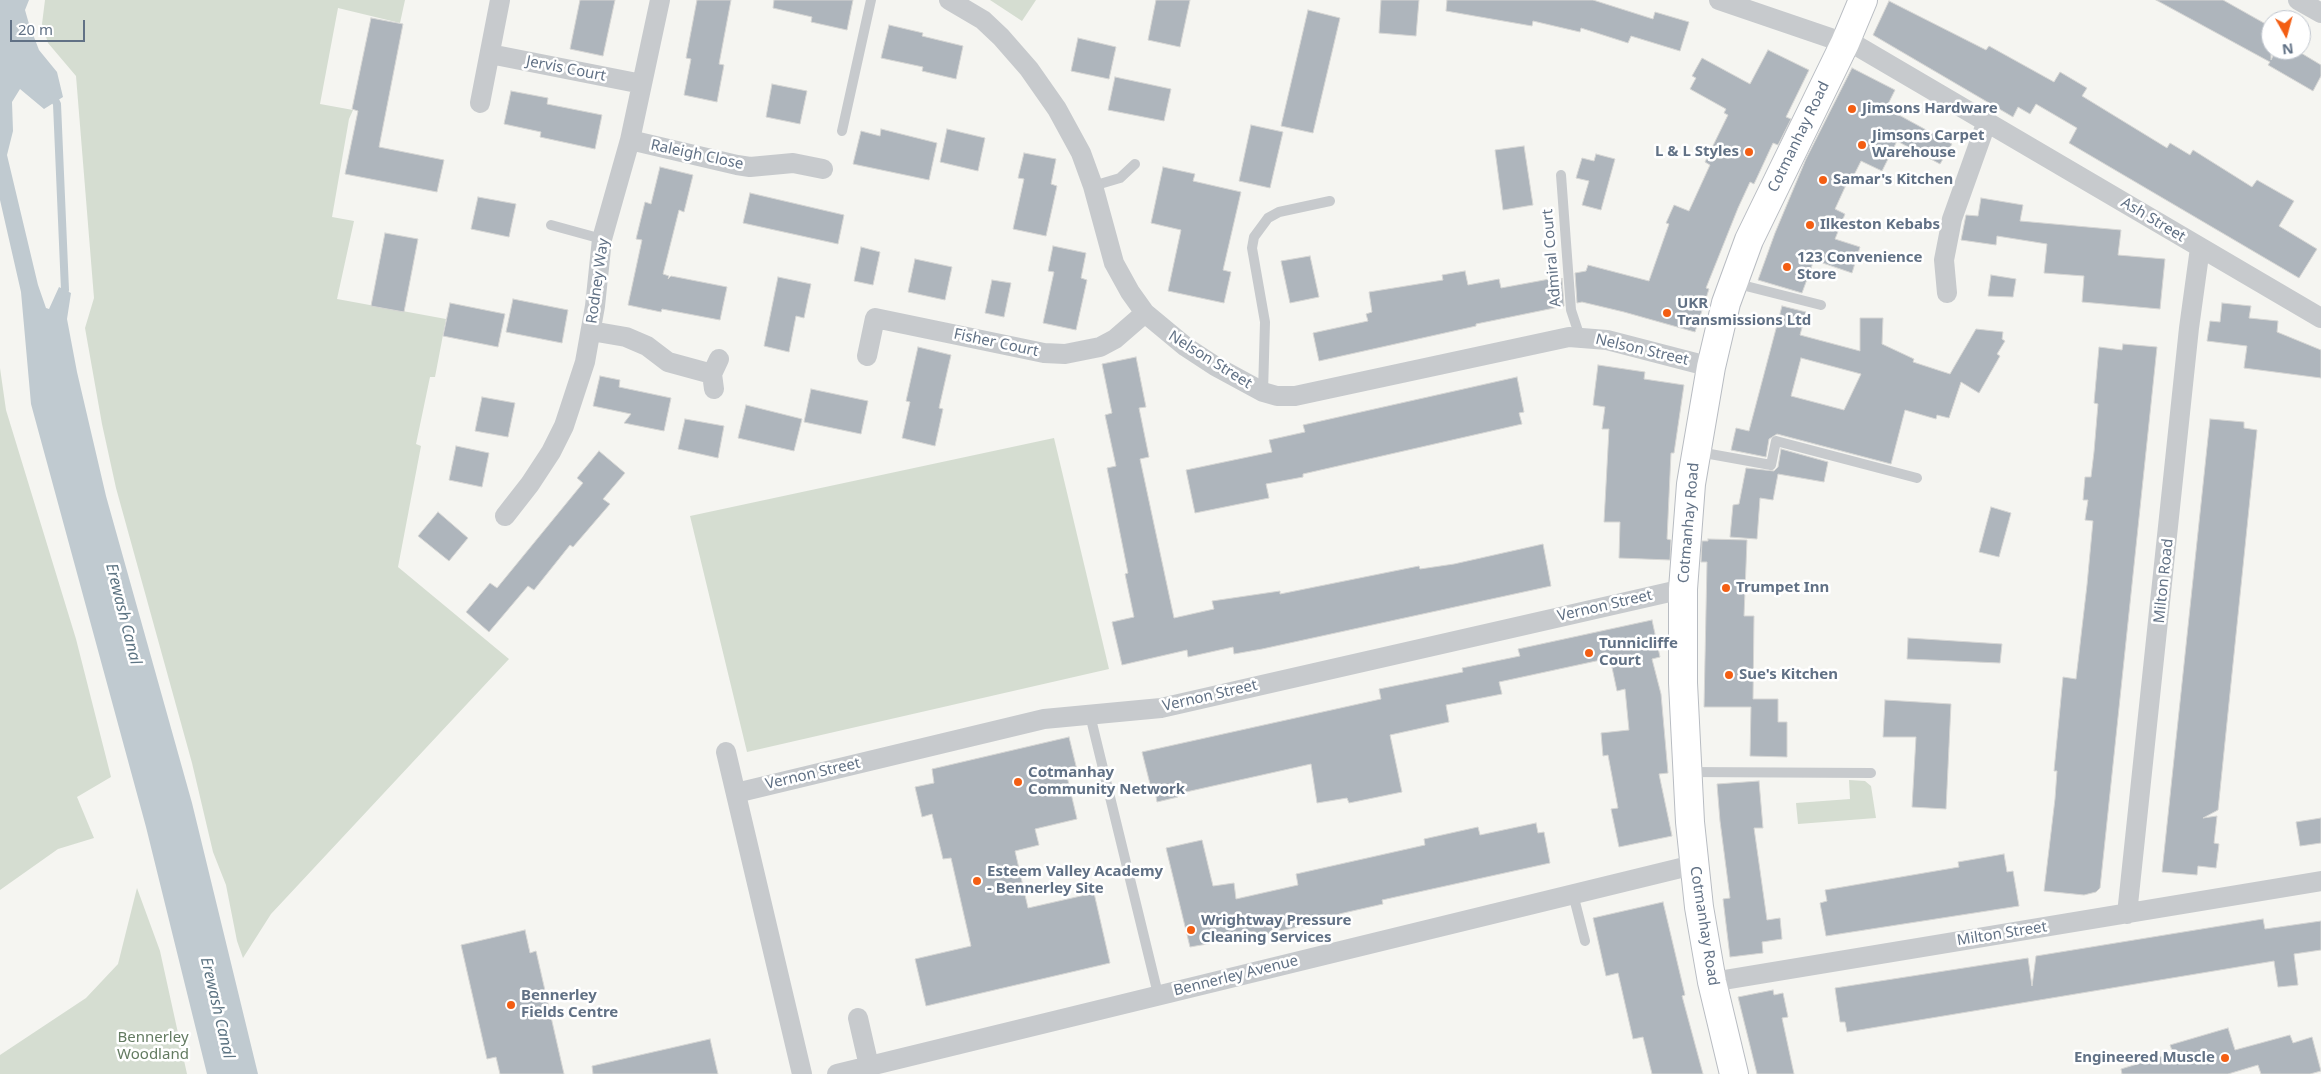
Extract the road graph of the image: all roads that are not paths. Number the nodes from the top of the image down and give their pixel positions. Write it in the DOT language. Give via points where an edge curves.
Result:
graph roads {
  1 [pos="500,0"];
  2 [pos="660,0"];
  3 [pos="870,0"];
  4 [pos="949,0"];
  5 [pos="1719,0"];
  6 [pos="1863,0"];
  7 [pos="2298,0"];
  8 [pos="2321,13"];
  9 [pos="1846,41"];
  10 [pos="490,54"];
  11 [pos="642,84"];
  12 [pos="480,102"];
  13 [pos="1987,120"];
  14 [pos="842,130"];
  15 [pos="630,140"];
  16 [pos="1135,164"];
  17 [pos="824,169"];
  18 [pos="1561,175"];
  19 [pos="1093,186"];
  20 [pos="1330,201"];
  21 [pos="551,225"];
  22 [pos="602,239"];
  23 [pos="2200,248"];
  24 [pos="1733,283"];
  25 [pos="1947,293"];
  26 [pos="1821,305"];
  27 [pos="1145,313"];
  28 [pos="2320,316"];
  29 [pos="591,331"];
  30 [pos="1580,337"];
  31 [pos="867,356"];
  32 [pos="1711,367"];
  33 [pos="715,374"];
  34 [pos="1263,392"];
  35 [pos="1695,451"];
  36 [pos="1917,478"];
  37 [pos="506,516"];
  38 [pos="1683,589"];
  39 [pos="1090,715"];
  40 [pos="726,752"];
  41 [pos="1688,772"];
  42 [pos="1871,773"];
  43 [pos="736,793"];
  44 [pos="1693,865"];
  45 [pos="2321,881"];
  46 [pos="1573,894"];
  47 [pos="2127,914"];
  48 [pos="1585,941"];
  49 [pos="1712,982"];
  50 [pos="1158,994"];
  51 [pos="858,1018"];
  52 [pos="869,1066"];
  53 [pos="802,1074"];
  54 [pos="837,1074"];
  55 [pos="1734,1074"];
  1 -- 10 [label="street"];
  2 -- 11 [label="street, Rodney Way"];
  3 -- 14 [label="lane"];
  4 -- 19 [label="street, Nelson Street" via="982,20 1029,69 1061,116 1081,153"];
  5 -- 9 [label="street, Ash Street"];
  6 -- 9 [label="street, Cotmanhay Road"];
  7 -- 8 [label="street"];
  9 -- 13 [label="street, Ash Street"];
  9 -- 24 [label="street, Cotmanhay Road" via="1766,205"];
  10 -- 11 [label="street, Jervis Court"];
  10 -- 12 [label="street"];
  11 -- 15 [label="street, Rodney Way"];
  13 -- 23 [label="street, Ash Street"];
  13 -- 25 [label="street" via="1952,219 1944,260"];
  15 -- 17 [label="street, Raleigh Close" via="737,165 793,163"];
  15 -- 22 [label="street, Rodney Way"];
  16 -- 19 [label="lane" via="1120,178"];
  18 -- 30 [label="lane, Admiral Court" via="1571,310"];
  19 -- 27 [label="street, Nelson Street" via="1114,263"];
  20 -- 34 [label="lane" via="1279,212 1268,218 1254,237 1252,248 1264,322"];
  21 -- 22 [label="lane"];
  22 -- 29 [label="street, Rodney Way"];
  23 -- 28 [label="street, Ash Street"];
  23 -- 47 [label="street, Milton Road"];
  24 -- 26 [label="lane"];
  24 -- 32 [label="street, Cotmanhay Road"];
  27 -- 31 [label="street, Fisher Court" via="1100,348 1065,354 1044,353 875,318"];
  27 -- 34 [label="street, Nelson Street" via="1186,347"];
  29 -- 33 [label="street" via="626,337 647,346 668,362"];
  29 -- 37 [label="street, Rodney Way" via="585,362 564,426 551,452"];
  30 -- 32 [label="street, Nelson Street" via="1607,340"];
  30 -- 34 [label="street, Nelson Street" via="1551,339 1295,396"];
  32 -- 35 [label="street, Cotmanhay Road"];
  35 -- 36 [label="lane" via="1771,465 1776,442"];
  35 -- 38 [label="street, Cotmanhay Road"];
  38 -- 39 [label="street, Vernon Street" via="1161,708"];
  38 -- 41 [label="street, Cotmanhay Road" via="1683,683"];
  39 -- 43 [label="street, Vernon Street" via="1044,719"];
  39 -- 50 [label="lane"];
  40 -- 43 [label="street"];
  41 -- 42 [label="lane"];
  41 -- 44 [label="street, Cotmanhay Road"];
  43 -- 53 [label="street"];
  44 -- 46 [label="street, Bennerley Avenue"];
  44 -- 49 [label="street, Cotmanhay Road"];
  45 -- 47 [label="street, Milton Street"];
  46 -- 48 [label="lane"];
  46 -- 50 [label="street, Bennerley Avenue"];
  47 -- 49 [label="street, Milton Street"];
  49 -- 55 [label="street, Cotmanhay Road"];
  50 -- 52 [label="street, Bennerley Avenue"];
  51 -- 52 [label="street"];
  52 -- 54 [label="street, Bennerley Avenue"];
}
